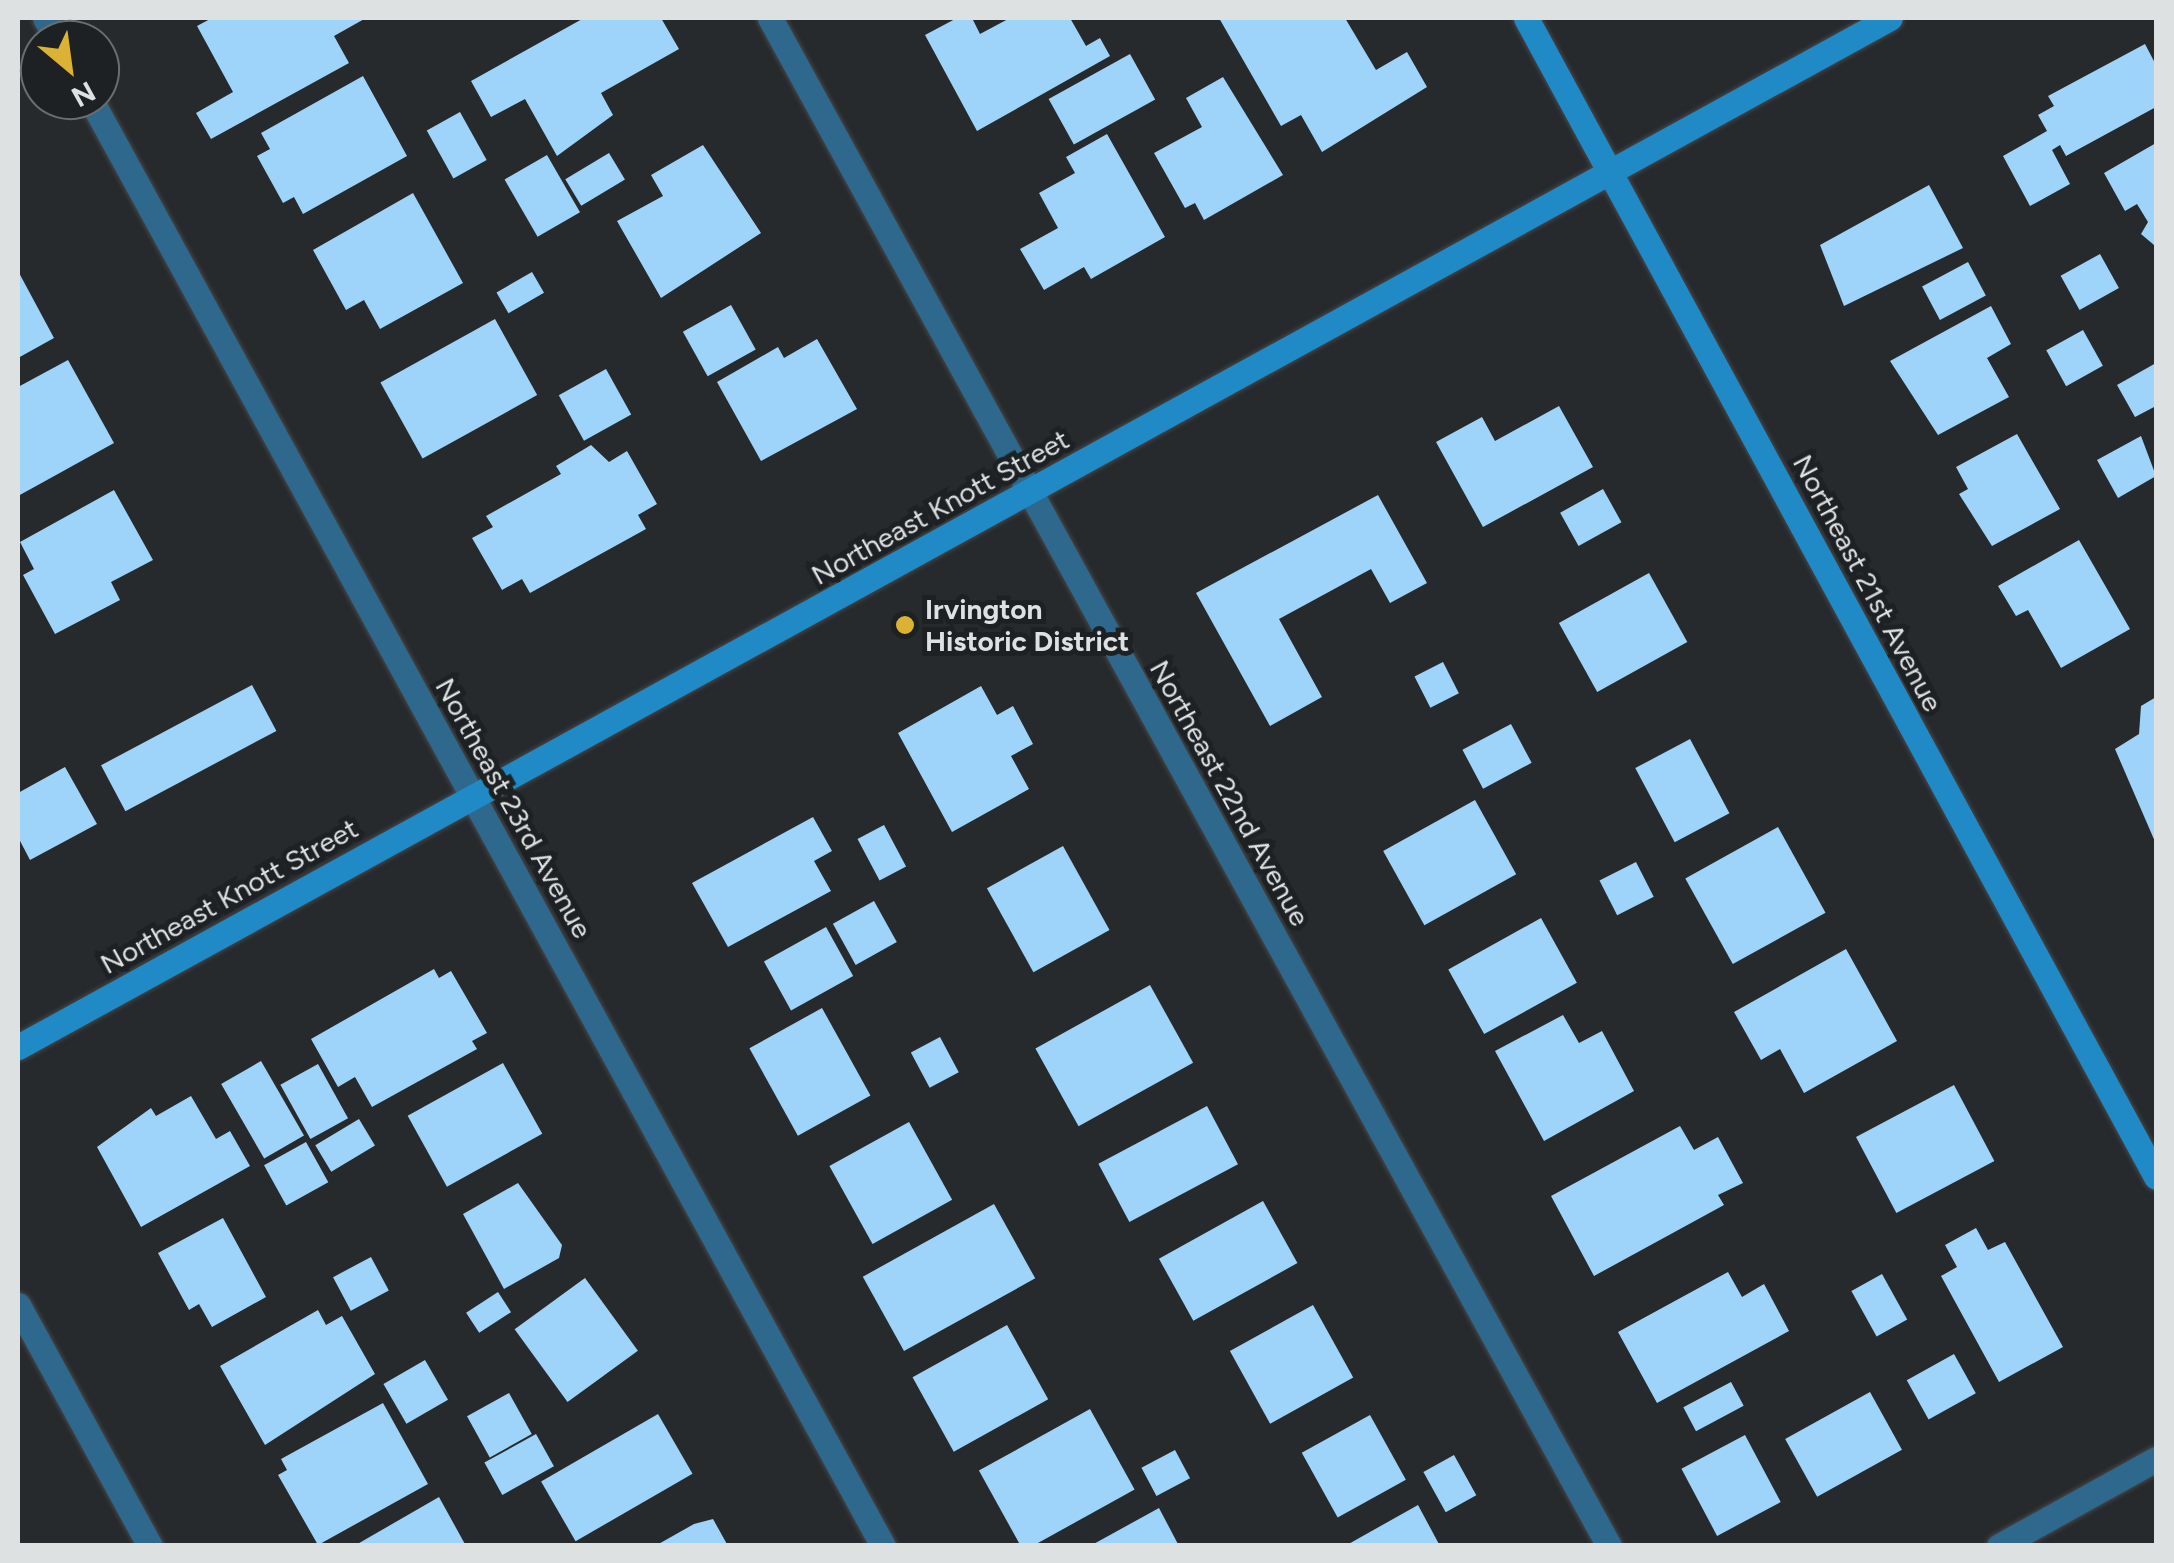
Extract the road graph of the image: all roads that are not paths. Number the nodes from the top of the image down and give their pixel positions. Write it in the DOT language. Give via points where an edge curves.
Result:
graph roads {
  1 [pos="770,18"];
  2 [pos="1526,18"];
  3 [pos="1890,18"];
  4 [pos="102,120"];
  5 [pos="1610,170"];
  6 [pos="1030,492"];
  7 [pos="473,796"];
  8 [pos="18,1047"];
  9 [pos="2156,1178"];
  10 [pos="18,1305"];
  11 [pos="2156,1459"];
  12 [pos="150,1546"];
  13 [pos="883,1546"];
  14 [pos="1609,1546"];
  15 [pos="1998,1546"];
  1 -- 6 [label="street, Northeast 22nd Avenue"];
  2 -- 5 [label="street, Northeast 21st Avenue"];
  3 -- 5 [label="street, Northeast Knott Street"];
  4 -- 7 [label="street, Northeast 23rd Avenue"];
  5 -- 6 [label="street, Northeast Knott Street"];
  5 -- 9 [label="street, Northeast 21st Avenue"];
  6 -- 7 [label="street, Northeast Knott Street"];
  6 -- 14 [label="street, Northeast 22nd Avenue"];
  7 -- 8 [label="street, Northeast Knott Street"];
  7 -- 13 [label="street, Northeast 23rd Avenue"];
  10 -- 12 [label="street"];
  11 -- 15 [label="street"];
}
